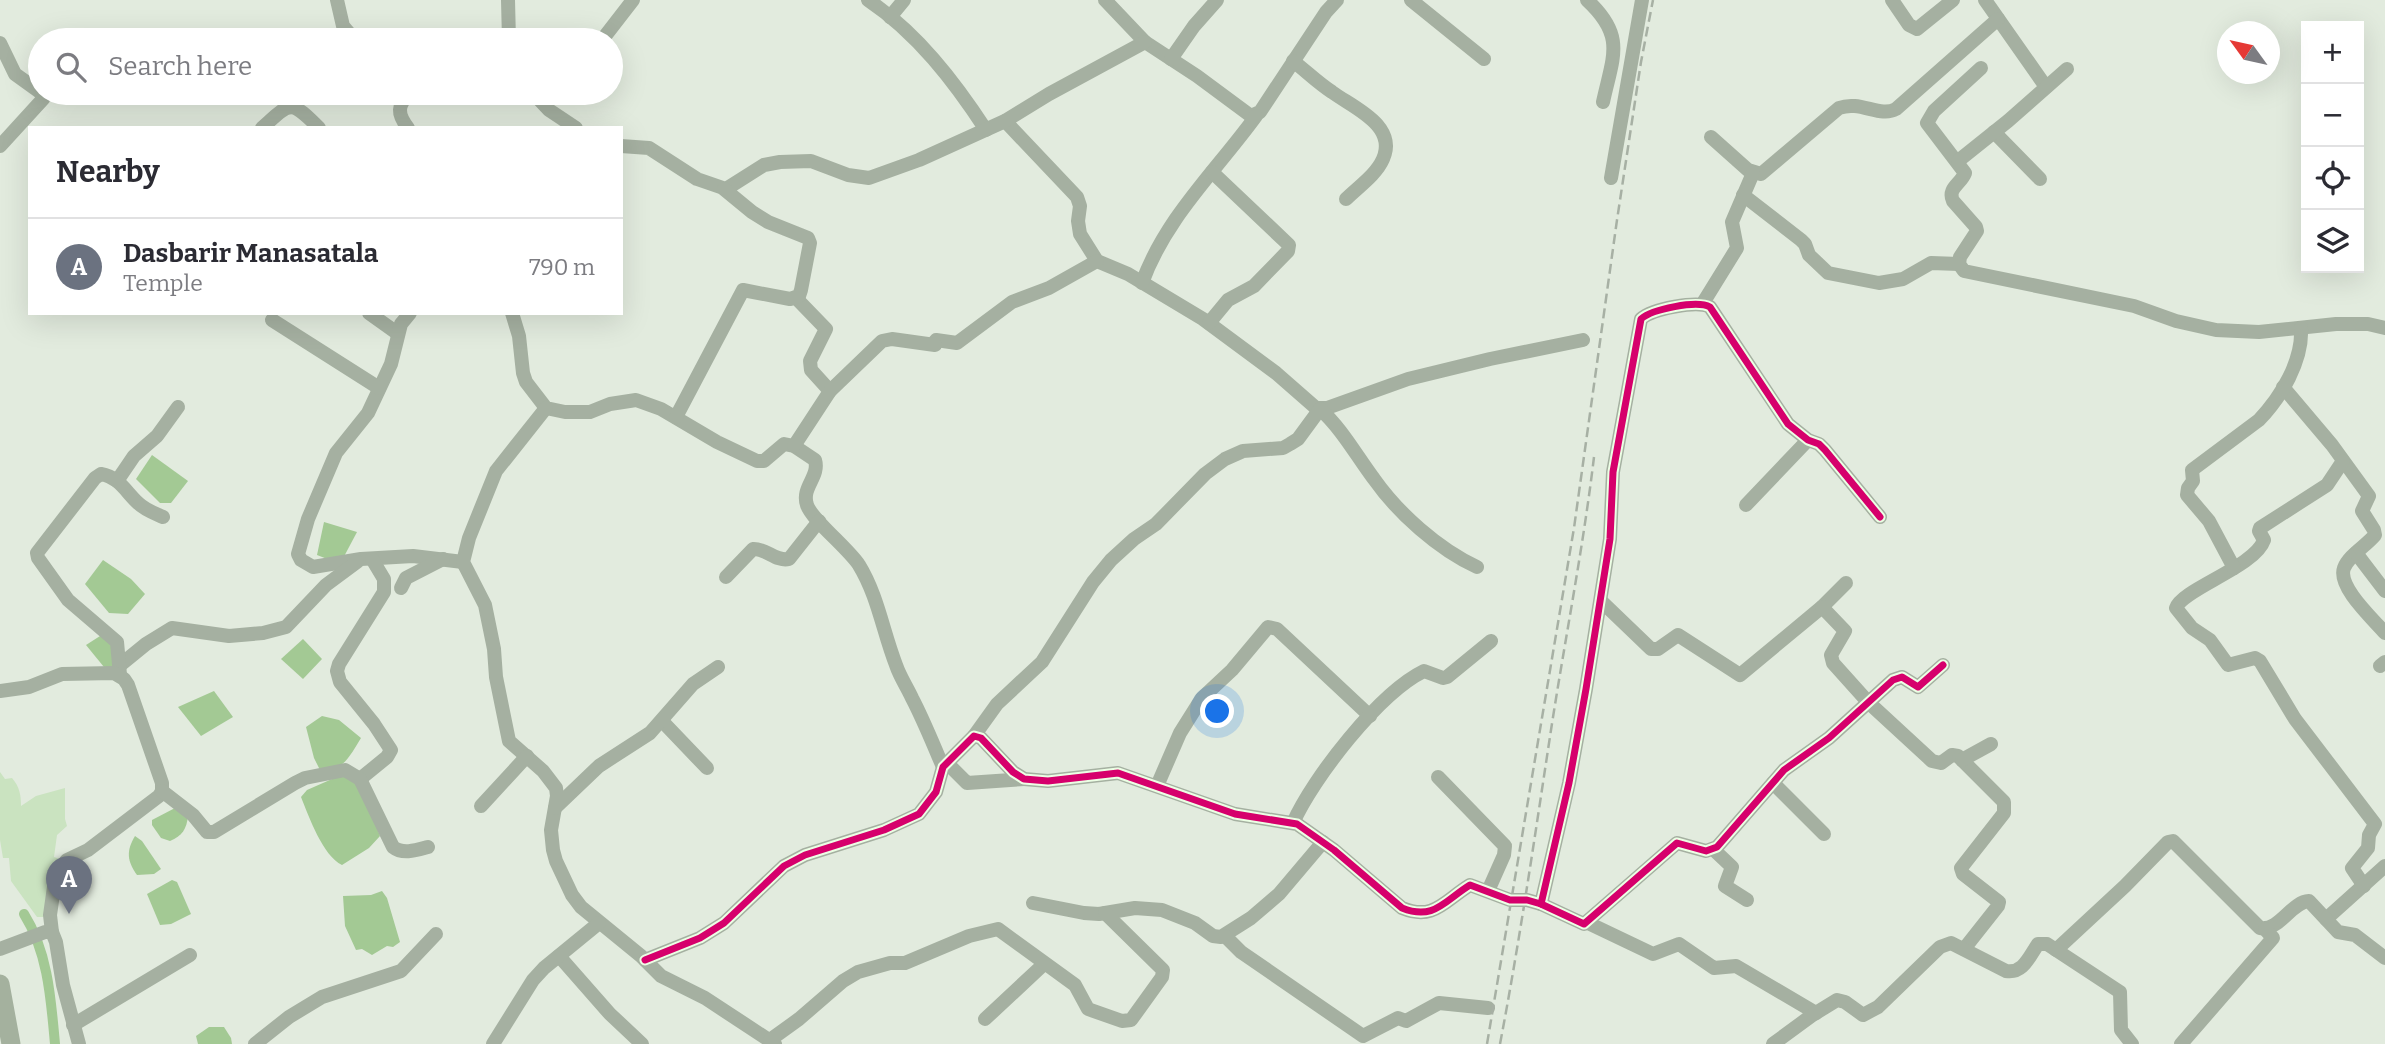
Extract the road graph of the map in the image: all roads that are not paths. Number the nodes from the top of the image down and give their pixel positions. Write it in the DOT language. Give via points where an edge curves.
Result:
graph roads {
  1 [pos="337,0"];
  2 [pos="508,0"];
  3 [pos="633,0"];
  4 [pos="868,0"];
  5 [pos="904,0"];
  6 [pos="1105,0"];
  7 [pos="1217,0"];
  8 [pos="1337,0"];
  9 [pos="1411,0"];
  10 [pos="1587,0"];
  11 [pos="1642,0"];
  12 [pos="1892,0"];
  13 [pos="1954,0"];
  14 [pos="1985,0"];
  15 [pos="890,17"];
  16 [pos="1998,19"];
  17 [pos="345,28"];
  18 [pos="509,28"];
  19 [pos="611,28"];
  20 [pos="1145,42"];
  21 [pos="0,43"];
  22 [pos="1171,59"];
  23 [pos="1484,59"];
  24 [pos="1293,61"];
  25 [pos="1981,68"];
  26 [pos="2067,69"];
  27 [pos="28,83"];
  28 [pos="2046,87"];
  29 [pos="1603,102"];
  30 [pos="38,105"];
  31 [pos="400,105"];
  32 [pos="544,105"];
  33 [pos="1256,116"];
  34 [pos="1005,121"];
  35 [pos="559,124"];
  36 [pos="264,126"];
  37 [pos="317,126"];
  38 [pos="402,126"];
  39 [pos="986,130"];
  40 [pos="1994,132"];
  41 [pos="1711,136"];
  42 [pos="0,146"];
  43 [pos="623,146"];
  44 [pos="1958,161"];
  45 [pos="1212,173"];
  46 [pos="1753,173"];
  47 [pos="1611,177"];
  48 [pos="2040,179"];
  49 [pos="724,189"];
  50 [pos="1743,195"];
  51 [pos="1346,199"];
  52 [pos="1097,261"];
  53 [pos="1959,264"];
  54 [pos="1142,283"];
  55 [pos="799,295"];
  56 [pos="1703,303"];
  57 [pos="372,315"];
  58 [pos="408,315"];
  59 [pos="513,315"];
  60 [pos="272,320"];
  61 [pos="1209,323"];
  62 [pos="2301,328"];
  63 [pos="2385,328"];
  64 [pos="397,334"];
  65 [pos="1583,340"];
  66 [pos="379,387"];
  67 [pos="2283,387"];
  68 [pos="830,391"];
  69 [pos="178,407"];
  70 [pos="546,408"];
  71 [pos="1320,410"];
  72 [pos="676,417"];
  73 [pos="1808,440"];
  74 [pos="794,446"];
  75 [pos="2343,461"];
  76 [pos="117,481"];
  77 [pos="1746,505"];
  78 [pos="163,517"];
  79 [pos="1880,517"];
  80 [pos="819,521"];
  81 [pos="2357,553"];
  82 [pos="367,559"];
  83 [pos="443,559"];
  84 [pos="463,562"];
  85 [pos="1477,567"];
  86 [pos="2234,568"];
  87 [pos="726,577"];
  88 [pos="1846,583"];
  89 [pos="401,589"];
  90 [pos="2385,591"];
  91 [pos="1601,601"];
  92 [pos="1822,607"];
  93 [pos="2385,633"];
  94 [pos="1491,641"];
  95 [pos="1942,665"];
  96 [pos="718,667"];
  97 [pos="119,671"];
  98 [pos="0,691"];
  99 [pos="1868,702"];
  100 [pos="1370,716"];
  101 [pos="662,721"];
  102 [pos="974,736"];
  103 [pos="1991,744"];
  104 [pos="527,756"];
  105 [pos="1962,760"];
  106 [pos="945,764"];
  107 [pos="707,768"];
  108 [pos="1438,777"];
  109 [pos="360,779"];
  110 [pos="1024,779"];
  111 [pos="1160,779"];
  112 [pos="1773,783"];
  113 [pos="162,792"];
  114 [pos="481,806"];
  115 [pos="555,808"];
  116 [pos="1298,813"];
  117 [pos="1824,834"];
  118 [pos="1323,842"];
  119 [pos="428,848"];
  120 [pos="1713,849"];
  121 [pos="2385,866"];
  122 [pos="2364,886"];
  123 [pos="1488,891"];
  124 [pos="1747,901"];
  125 [pos="1033,903"];
  126 [pos="1541,904"];
  127 [pos="1105,913"];
  128 [pos="2326,919"];
  129 [pos="599,923"];
  130 [pos="1588,923"];
  131 [pos="2265,929"];
  132 [pos="48,932"];
  133 [pos="436,933"];
  134 [pos="1225,936"];
  135 [pos="0,949"];
  136 [pos="1964,949"];
  137 [pos="2056,950"];
  138 [pos="2383,952"];
  139 [pos="190,955"];
  140 [pos="559,956"];
  141 [pos="645,960"];
  142 [pos="1044,964"];
  143 [pos="0,984"];
  144 [pos="1488,1008"];
  145 [pos="1816,1013"];
  146 [pos="985,1019"];
  147 [pos="73,1024"];
  148 [pos="772,1042"];
  149 [pos="11,1044"];
  150 [pos="79,1044"];
  151 [pos="255,1044"];
  152 [pos="494,1044"];
  153 [pos="642,1044"];
  154 [pos="1773,1044"];
  155 [pos="2132,1044"];
  156 [pos="2181,1044"];
  1 -- 17 [label="street"];
  2 -- 18 [label="street"];
  3 -- 19 [label="street"];
  4 -- 15 [label="street"];
  5 -- 15 [label="street"];
  6 -- 20 [label="street"];
  7 -- 22 [label="street"];
  8 -- 24 [label="street"];
  9 -- 23 [label="street"];
  10 -- 29 [label="street" via="1612,30 1613,51"];
  11 -- 47 [label="street"];
  12 -- 13 [label="street" via="1917,29"];
  14 -- 16 [label="street"];
  15 -- 39 [label="street" via="942,68"];
  16 -- 28 [label="street"];
  16 -- 46 [label="street" via="1890,113 1854,105 1839,108 1767,170"];
  20 -- 22 [label="street"];
  20 -- 34 [label="street"];
  21 -- 27 [label="street" via="15,74"];
  22 -- 33 [label="street" via="1245,113"];
  24 -- 33 [label="street"];
  24 -- 51 [label="street" via="1379,127 1384,156"];
  25 -- 44 [label="street" via="1927,123"];
  26 -- 28 [label="street"];
  28 -- 40 [label="street"];
  30 -- 42 [label="street"];
  31 -- 38 [label="street"];
  32 -- 35 [label="street"];
  33 -- 45 [label="street"];
  34 -- 39 [label="street"];
  34 -- 52 [label="street" via="1077,197 1080,234"];
  36 -- 37 [label="street" via="282,110 294,107"];
  39 -- 49 [label="street" via="869,178 848,176 811,161 779,162 764,165"];
  40 -- 44 [label="street"];
  40 -- 48 [label="street"];
  41 -- 46 [label="street"];
  43 -- 49 [label="street" via="649,148 697,179"];
  44 -- 53 [label="street" via="1965,173 1951,196 1977,231"];
  45 -- 54 [label="street" via="1182,206"];
  45 -- 61 [label="street" via="1289,245 1262,278 1228,300"];
  46 -- 50 [label="street"];
  49 -- 55 [label="street" via="768,222 808,238"];
  50 -- 53 [label="street" via="1801,240 1808,255 1828,273 1879,283 1903,279 1931,263"];
  50 -- 56 [label="street" via="1731,222 1737,248"];
  52 -- 54 [label="street"];
  52 -- 68 [label="street" via="1012,302 957,343 882,341"];
  53 -- 62 [label="street" via="1971,274 2134,306 2216,330"];
  54 -- 61 [label="street"];
  55 -- 68 [label="street" via="826,329 810,361 811,370"];
  55 -- 72 [label="street" via="743,290"];
  56 -- 73 [label="street" via="1788,425"];
  56 -- 91 [label="street" via="1650,313 1639,323 1613,472"];
  57 -- 64 [label="street"];
  58 -- 64 [label="street"];
  59 -- 70 [label="street" via="526,383"];
  60 -- 66 [label="street"];
  61 -- 71 [label="street"];
  62 -- 63 [label="street" via="2368,324"];
  62 -- 67 [label="street" via="2300,349"];
  64 -- 66 [label="street" via="391,364"];
  65 -- 71 [label="street" via="1408,379"];
  66 -- 82 [label="street" via="362,422 336,453 298,554 313,567"];
  67 -- 75 [label="street"];
  67 -- 86 [label="street" via="2259,420 2192,470 2187,495 2208,521"];
  68 -- 74 [label="street"];
  69 -- 76 [label="street"];
  70 -- 72 [label="street" via="590,412 636,400"];
  70 -- 84 [label="street" via="496,471"];
  71 -- 85 [label="street" via="1335,422 1400,512"];
  71 -- 102 [label="street" via="1298,439 1283,448 1243,451 1205,474 1156,524 1111,560 1042,662 997,704"];
  72 -- 74 [label="street" via="757,461 764,461 784,444"];
  73 -- 77 [label="street"];
  73 -- 79 [label="street" via="1825,450"];
  74 -- 80 [label="street" via="815,460 816,472 805,498"];
  75 -- 81 [label="street" via="2369,496 2362,511 2375,532"];
  75 -- 86 [label="street" via="2327,485 2263,526 2259,531 2263,543"];
  76 -- 78 [label="street" via="138,503"];
  76 -- 97 [label="street" via="102,474 95,478 36,555 68,600 117,642"];
  80 -- 87 [label="street" via="789,559 753,549"];
  80 -- 106 [label="street" via="858,563 895,664"];
  81 -- 90 [label="street"];
  81 -- 93 [label="street" via="2343,568 2343,582"];
  82 -- 83 [label="street"];
  82 -- 97 [label="street" via="326,585 286,627 229,636 172,628 146,644"];
  82 -- 109 [label="street" via="384,579 384,592 337,671 391,750"];
  83 -- 84 [label="street"];
  83 -- 89 [label="street" via="406,578"];
  84 -- 104 [label="street" via="485,604 507,736"];
  86 -- 122 [label="street" via="2182,599 2176,608 2228,664 2260,661 2295,719 2375,824 2370,846 2352,868"];
  88 -- 92 [label="street"];
  91 -- 92 [label="street" via="1650,649 1658,649 1678,635 1740,675"];
  91 -- 126 [label="street" via="1569,783"];
  92 -- 99 [label="street" via="1845,631 1830,659"];
  94 -- 100 [label="street" via="1447,677 1429,671 1418,674"];
  95 -- 99 [label="street" via="1918,687 1899,677"];
  96 -- 101 [label="street" via="693,684"];
  97 -- 98 [label="street" via="62,674 29,687"];
  97 -- 113 [label="street" via="128,685"];
  99 -- 105 [label="street" via="1936,764 1956,754"];
  99 -- 112 [label="street"];
  100 -- 111 [label="street" via="1277,629 1268,627 1202,698"];
  100 -- 116 [label="street" via="1338,753"];
  101 -- 107 [label="street"];
  101 -- 115 [label="street" via="599,766"];
  102 -- 106 [label="street"];
  102 -- 110 [label="street"];
  103 -- 105 [label="street"];
  104 -- 114 [label="street"];
  104 -- 115 [label="street" via="555,788"];
  105 -- 136 [label="street" via="2005,808 1961,868 1999,901"];
  106 -- 110 [label="street" via="967,783"];
  106 -- 141 [label="street" via="936,792 919,814 784,866 724,923"];
  108 -- 123 [label="street" via="1505,846"];
  109 -- 113 [label="street" via="345,770 305,778 214,832 203,829 193,815"];
  109 -- 119 [label="street" via="393,847 404,852"];
  110 -- 111 [label="street" via="1118,774"];
  111 -- 116 [label="street" via="1235,814"];
  112 -- 117 [label="street"];
  112 -- 120 [label="street"];
  113 -- 132 [label="street" via="88,850 67,860 56,873"];
  115 -- 129 [label="street" via="551,830 556,862 576,901"];
  116 -- 118 [label="street"];
  118 -- 123 [label="street" via="1415,914 1431,912 1470,885"];
  118 -- 134 [label="street" via="1279,894"];
  120 -- 124 [label="street" via="1732,867 1725,886"];
  120 -- 130 [label="street" via="1678,843"];
  121 -- 122 [label="street"];
  122 -- 128 [label="street"];
  123 -- 126 [label="street" via="1510,900"];
  125 -- 127 [label="street" via="1070,912"];
  126 -- 130 [label="street" via="1576,922"];
  127 -- 134 [label="street" via="1161,910 1195,923 1213,936"];
  127 -- 142 [label="street" via="1163,970 1131,1020 1088,1009 1075,985"];
  128 -- 131 [label="street" via="2306,900"];
  128 -- 138 [label="street" via="2338,932 2355,935"];
  129 -- 140 [label="street"];
  129 -- 141 [label="street"];
  130 -- 145 [label="street" via="1653,954 1679,944 1714,968 1736,966"];
  131 -- 137 [label="street" via="2171,841"];
  131 -- 156 [label="street" via="2273,938"];
  132 -- 135 [label="street"];
  132 -- 147 [label="street" via="56,942"];
  133 -- 151 [label="street" via="401,971 321,996"];
  134 -- 144 [label="street" via="1241,952 1363,1036 1439,1003"];
  136 -- 137 [label="street" via="2013,972 2022,968 2038,944"];
  136 -- 145 [label="street" via="1951,943 1940,947 1867,1014 1837,1000"];
  137 -- 155 [label="street" via="2120,992 2121,1030"];
  139 -- 147 [label="street"];
  140 -- 152 [label="street" via="533,980"];
  140 -- 153 [label="street"];
  141 -- 148 [label="street" via="661,976"];
  142 -- 146 [label="street"];
  142 -- 148 [label="street" via="998,929 969,936 905,963 890,962 858,972"];
  143 -- 149 [label="main road"];
  145 -- 154 [label="street"];
  147 -- 150 [label="street"];
}
